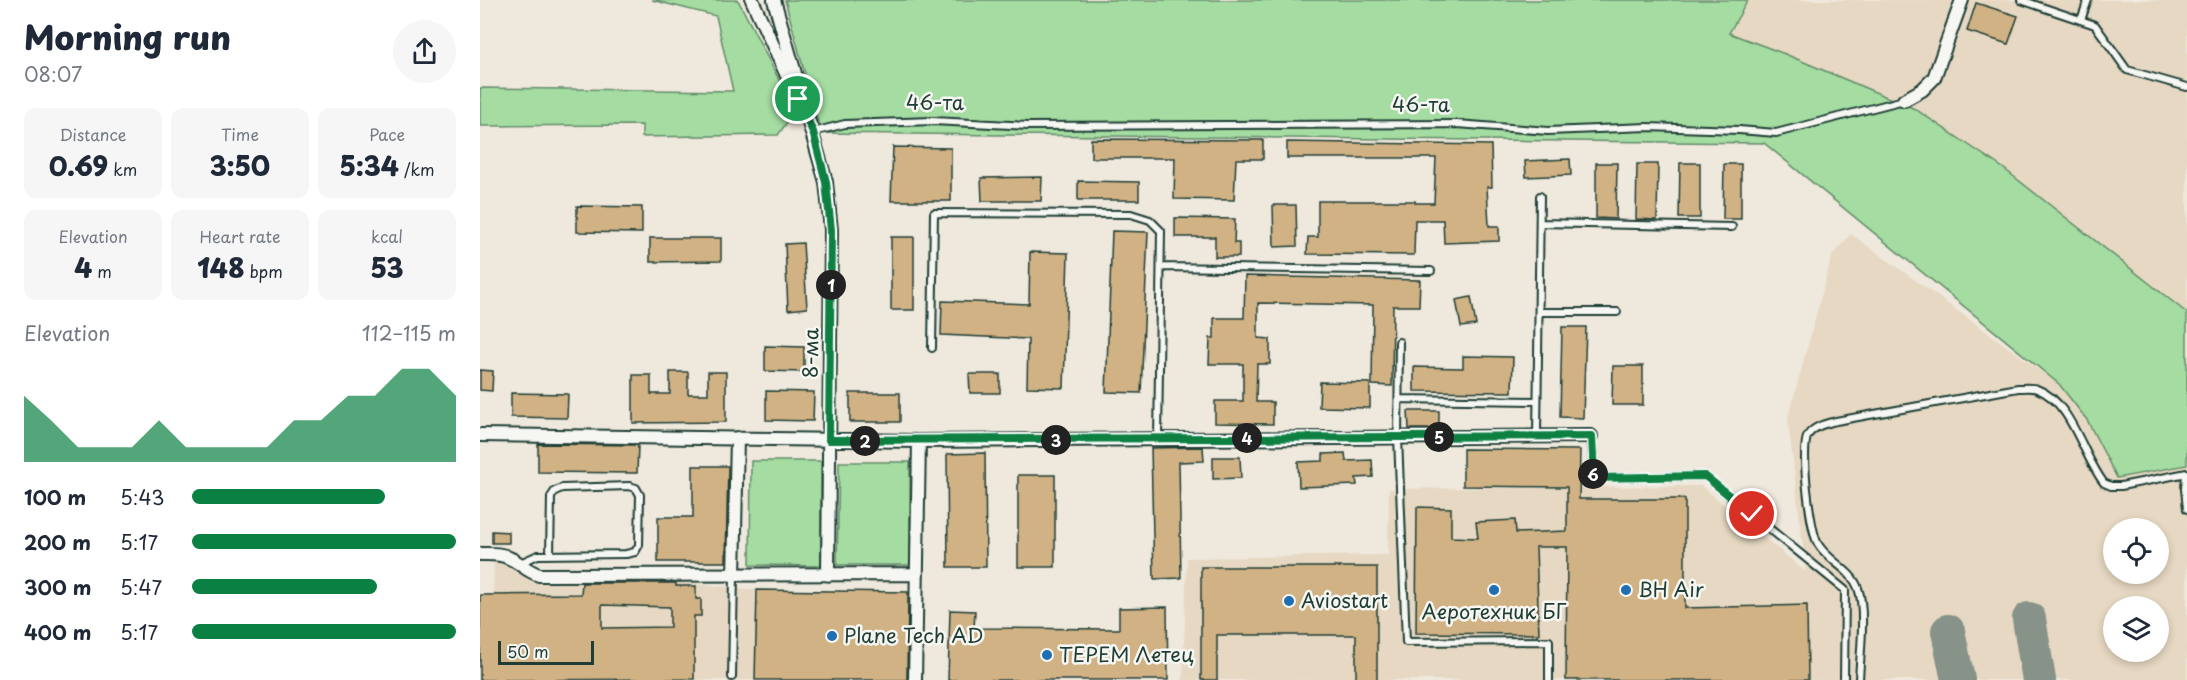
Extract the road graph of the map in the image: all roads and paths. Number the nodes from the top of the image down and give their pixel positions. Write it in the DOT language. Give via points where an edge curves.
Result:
graph roads {
  1 [pos="752,0"];
  2 [pos="774,0"];
  3 [pos="1962,0"];
  4 [pos="2021,0"];
  5 [pos="2088,0"];
  6 [pos="2081,20"];
  7 [pos="2187,87"];
  8 [pos="1904,100"];
  9 [pos="813,132"];
  10 [pos="1540,196"];
  11 [pos="1540,223"];
  12 [pos="1732,227"];
  13 [pos="1162,267"];
  14 [pos="1431,271"];
  15 [pos="1539,312"];
  16 [pos="1617,312"];
  17 [pos="1399,342"];
  18 [pos="932,348"];
  19 [pos="1399,399"];
  20 [pos="1537,401"];
  21 [pos="480,435"];
  22 [pos="1537,436"];
  23 [pos="1592,436"];
  24 [pos="1398,437"];
  25 [pos="738,438"];
  26 [pos="1158,439"];
  27 [pos="829,440"];
  28 [pos="919,441"];
  29 [pos="2187,473"];
  30 [pos="2187,509"];
  31 [pos="480,554"];
  32 [pos="550,555"];
  33 [pos="518,564"];
  34 [pos="917,574"];
  35 [pos="828,575"];
  36 [pos="734,576"];
  37 [pos="732,677"];
  38 [pos="915,680"];
  39 [pos="1549,680"];
  40 [pos="1844,680"];
  41 [pos="1859,680"];
  1 -- 9 [label="street, 8-ма"];
  2 -- 9 [label="street, 8-ма"];
  3 -- 8 [label="street, 46-та" via="1935,78"];
  4 -- 6 [label="lane"];
  5 -- 6 [label="lane"];
  6 -- 7 [label="lane" via="2095,25 2127,70"];
  8 -- 9 [label="lane, 46-та" via="1776,133 1647,127 1548,131 1457,124 1028,126 933,121 845,124"];
  9 -- 27 [label="street, 8-ма" via="826,182 831,230"];
  10 -- 11 [label="lane"];
  11 -- 12 [label="lane"];
  11 -- 15 [label="lane"];
  13 -- 14 [label="lane"];
  13 -- 18 [label="lane" via="1161,231 1150,220 1131,214 934,213"];
  13 -- 26 [label="lane"];
  15 -- 16 [label="lane"];
  15 -- 20 [label="lane"];
  17 -- 19 [label="lane"];
  19 -- 20 [label="lane"];
  19 -- 24 [label="lane"];
  20 -- 22 [label="lane"];
  21 -- 25 [label="street"];
  22 -- 23 [label="street"];
  22 -- 24 [label="street"];
  23 -- 40 [label="lane" via="1594,478 1705,476 1845,591"];
  24 -- 26 [label="street"];
  24 -- 39 [label="lane" via="1406,642 1549,641"];
  25 -- 27 [label="street"];
  25 -- 36 [label="street"];
  26 -- 28 [label="street"];
  27 -- 28 [label="street"];
  27 -- 35 [label="street, 8-ма"];
  28 -- 34 [label="street"];
  29 -- 30 [label="lane"];
  29 -- 41 [label="lane" via="2121,486 2104,483 2065,412 2036,389 2007,390 1816,427 1807,436 1804,450 1812,530 1823,552 1851,576 1858,588"];
  31 -- 33 [label="street" via="509,557"];
  32 -- 32 [label="lane" via="635,552 639,545 640,495 636,488 555,491 551,497"];
  32 -- 33 [label="lane" via="538,555"];
  33 -- 36 [label="street" via="539,575"];
  34 -- 35 [label="street"];
  34 -- 38 [label="street"];
  35 -- 36 [label="street"];
  36 -- 37 [label="lane"];
}
